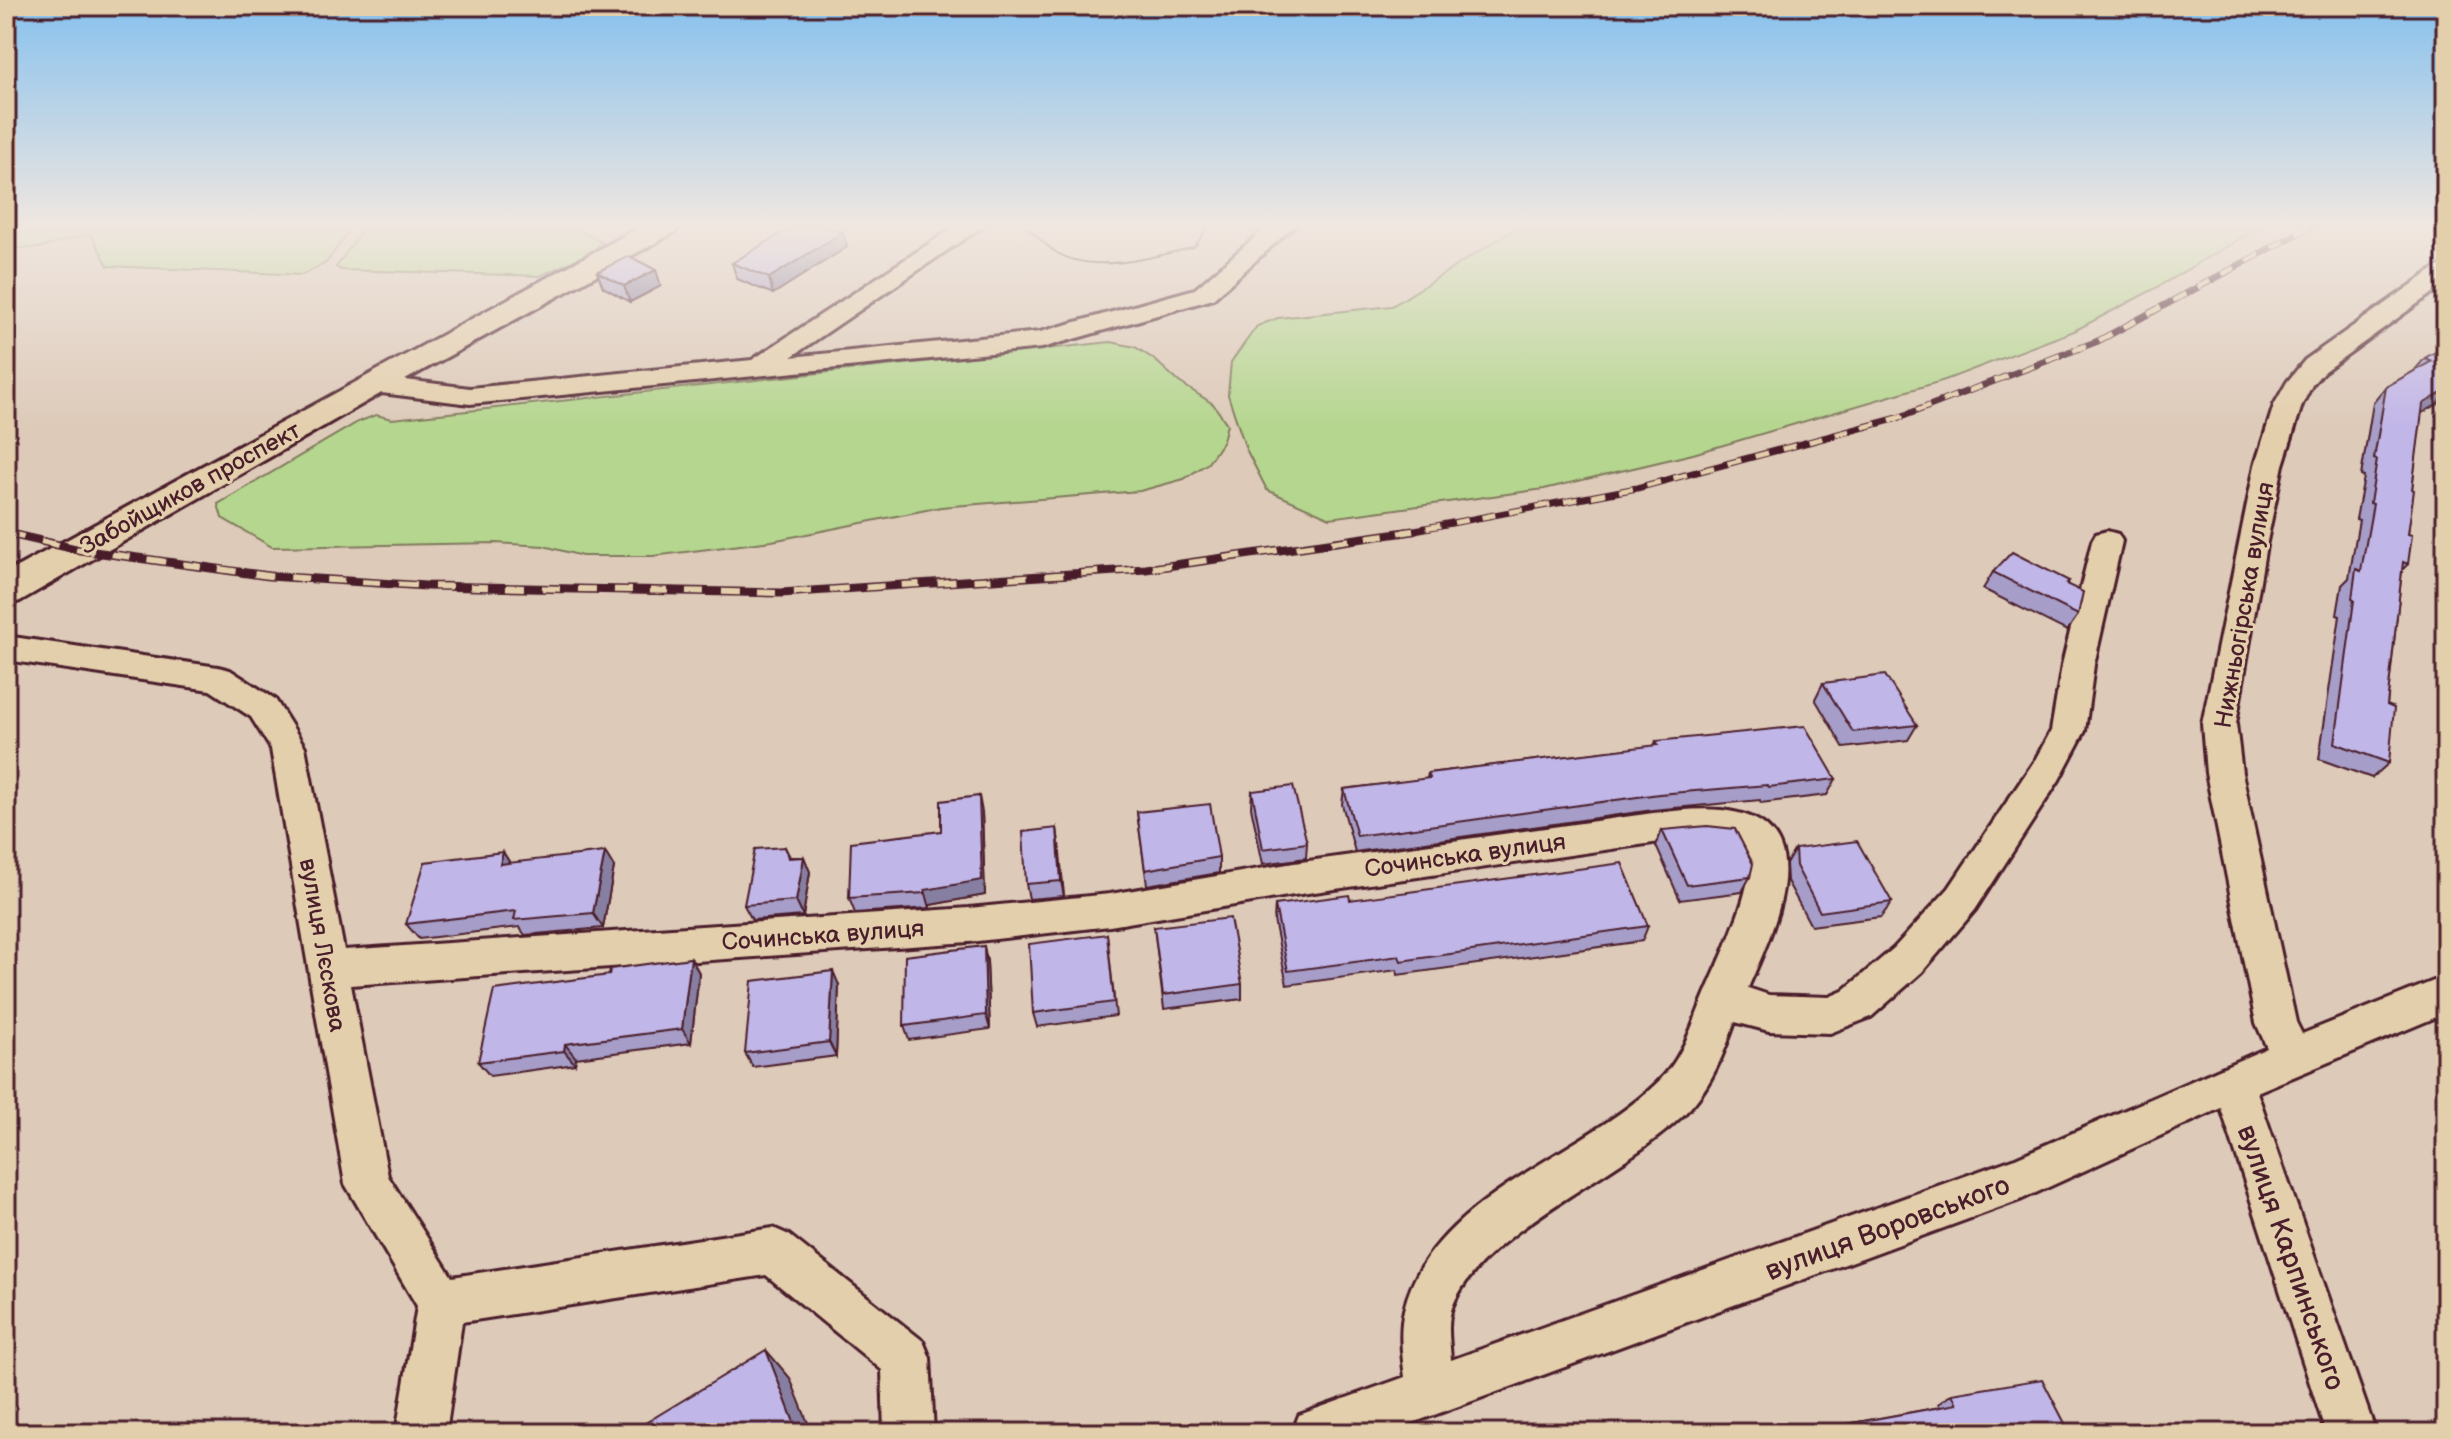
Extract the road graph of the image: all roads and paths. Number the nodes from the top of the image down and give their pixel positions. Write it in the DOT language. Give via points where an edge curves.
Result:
graph roads {
  1 [pos="540,293"];
  2 [pos="870,293"];
  3 [pos="1205,293"];
  4 [pos="2416,293"];
  5 [pos="756,369"];
  6 [pos="373,384"];
  7 [pos="2107,541"];
  8 [pos="6,591"];
  9 [pos="6,648"];
  10 [pos="327,969"];
  11 [pos="1725,994"];
  12 [pos="2446,994"];
  13 [pos="2292,1057"];
  14 [pos="2233,1082"];
  15 [pos="441,1302"];
  16 [pos="1431,1392"];
  17 [pos="421,1433"];
  18 [pos="909,1433"];
  19 [pos="1317,1433"];
  20 [pos="2351,1433"];
  1 -- 6 [label="main road, Забойщиков проспект"];
  2 -- 5 [label="street"];
  3 -- 5 [label="street" via="1042,340"];
  4 -- 13 [label="street, Нижньогірська вулиця" via="2314,366 2288,405 2250,551 2219,724 2224,773 2276,1023"];
  5 -- 6 [label="street" via="470,396"];
  6 -- 8 [label="main road, Забойщиков проспект"];
  7 -- 11 [label="street" via="2068,731 1962,899 1908,960 1857,1004 1830,1015 1769,1013 1740,1006"];
  9 -- 10 [label="street, вулиця Лєскова" via="218,679 263,708 288,747"];
  10 -- 11 [label="street, Сочинська вулиця" via="969,925 1110,910 1697,825 1756,835 1769,859 1752,929"];
  10 -- 15 [label="street, вулиця Лєскова" via="367,1184"];
  11 -- 16 [label="street" via="1705,1052 1674,1096 1479,1235 1450,1262 1431,1298 1426,1340"];
  12 -- 13 [label="street, вулиця Воровського"];
  13 -- 14 [label="street, вулиця Воровського"];
  14 -- 16 [label="street, вулиця Воровського" via="2020,1178"];
  14 -- 20 [label="street, вулиця Карпинського"];
  15 -- 17 [label="street"];
  15 -- 18 [label="street" via="773,1251 906,1358"];
  16 -- 19 [label="street, вулиця Воровського"];
}
